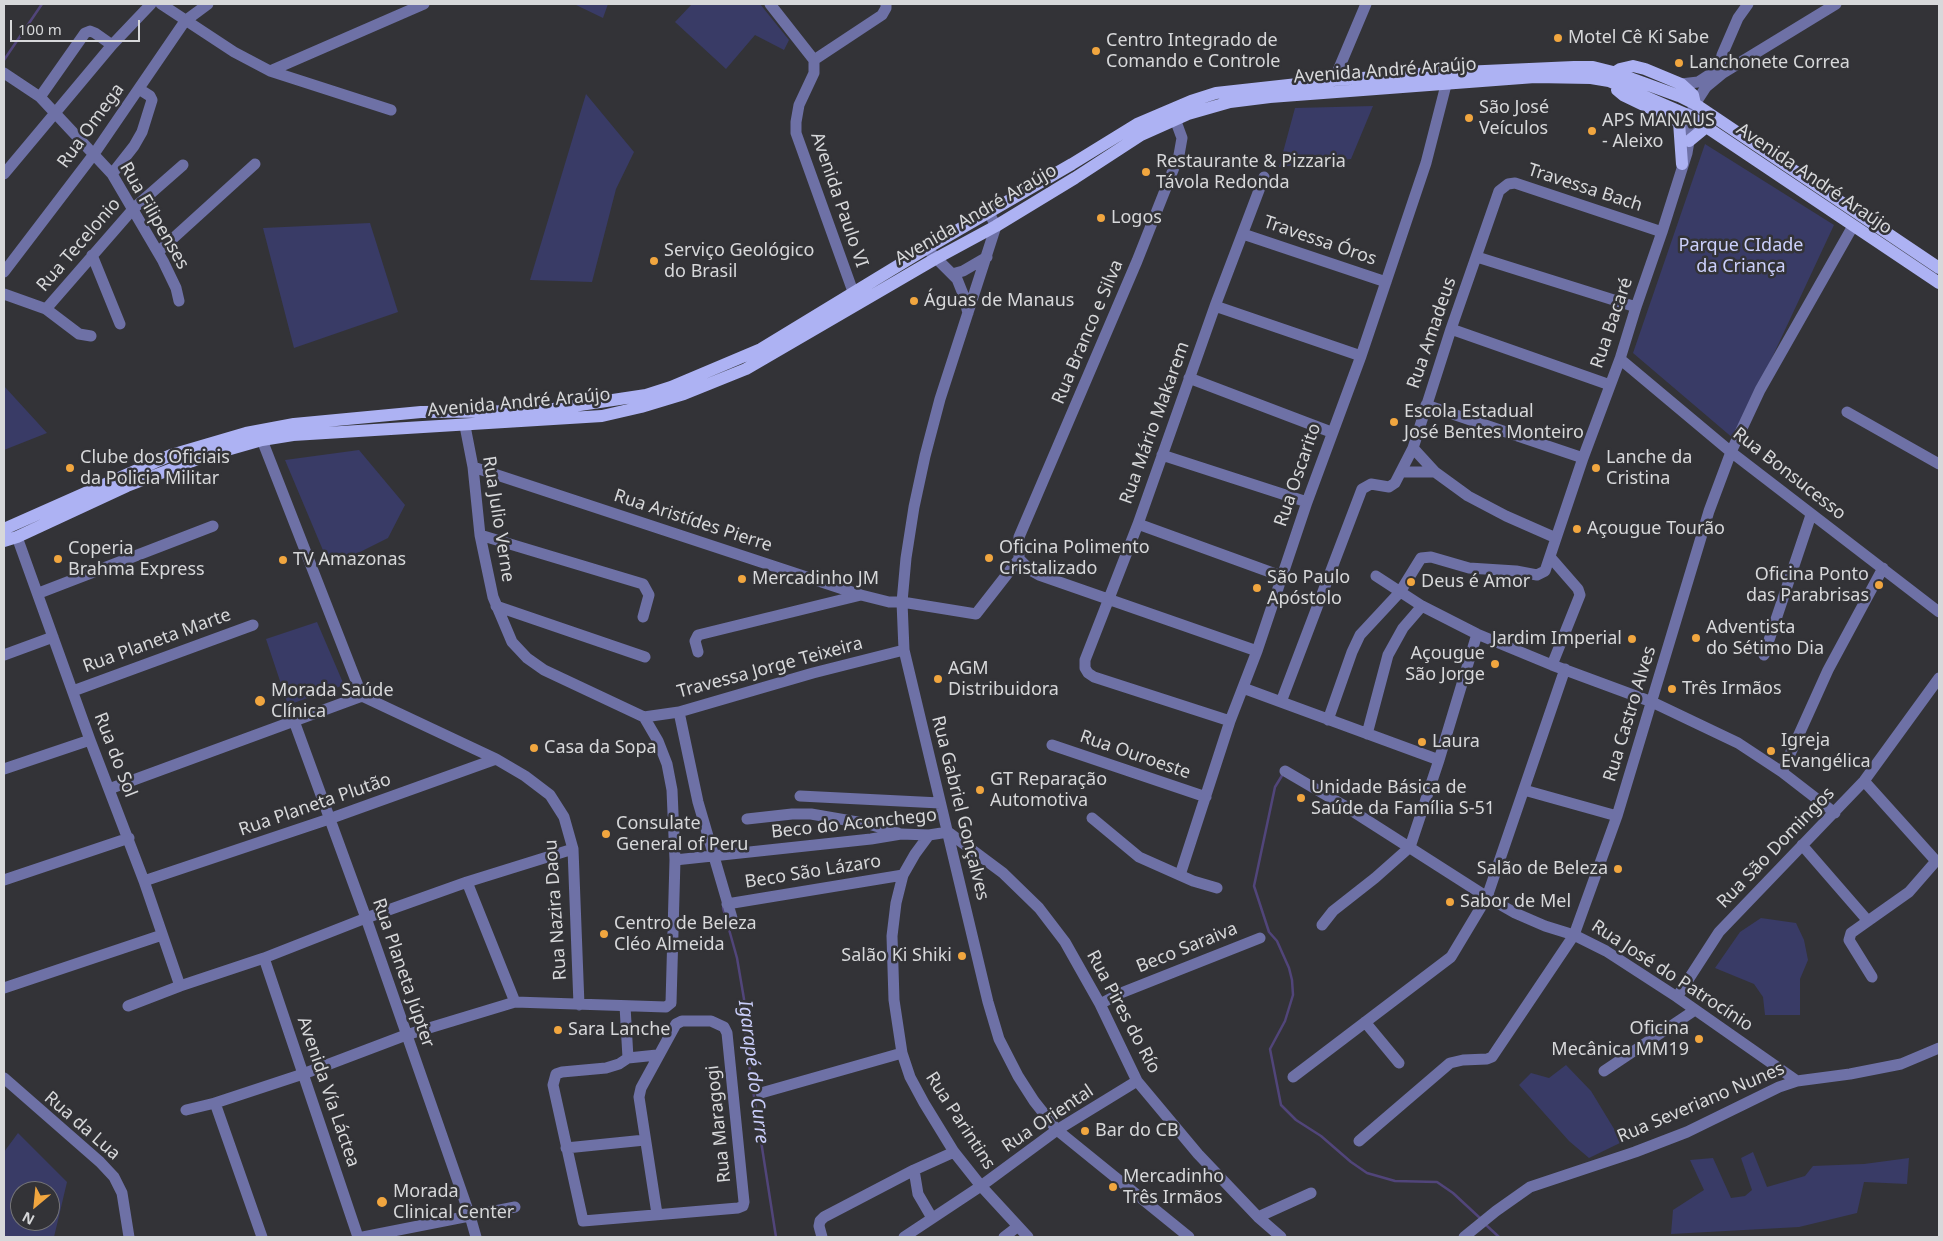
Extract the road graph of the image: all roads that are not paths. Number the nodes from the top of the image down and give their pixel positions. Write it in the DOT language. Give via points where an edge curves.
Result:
graph roads {
  1 [pos="151,4"];
  2 [pos="161,4"];
  3 [pos="208,4"];
  4 [pos="424,4"];
  5 [pos="772,4"];
  6 [pos="886,4"];
  7 [pos="1366,4"];
  8 [pos="1748,4"];
  9 [pos="1836,4"];
  10 [pos="185,21"];
  11 [pos="112,45"];
  12 [pos="814,60"];
  13 [pos="1721,70"];
  14 [pos="270,72"];
  15 [pos="4,73"];
  16 [pos="1611,76"];
  17 [pos="1334,80"];
  18 [pos="1681,84"];
  19 [pos="1446,85"];
  20 [pos="139,89"];
  21 [pos="40,96"];
  22 [pos="1695,104"];
  23 [pos="391,110"];
  24 [pos="56,112"];
  25 [pos="1175,119"];
  26 [pos="1685,119"];
  27 [pos="1706,127"];
  28 [pos="1689,141"];
  29 [pos="94,154"];
  30 [pos="255,164"];
  31 [pos="1682,164"];
  32 [pos="184,165"];
  33 [pos="4,174"];
  34 [pos="112,174"];
  35 [pos="1264,176"];
  36 [pos="1499,192"];
  37 [pos="134,208"];
  38 [pos="988,212"];
  39 [pos="996,226"];
  40 [pos="1853,226"];
  41 [pos="1662,232"];
  42 [pos="1243,234"];
  43 [pos="928,248"];
  44 [pos="158,252"];
  45 [pos="92,255"];
  46 [pos="987,257"];
  47 [pos="1477,257"];
  48 [pos="935,259"];
  49 [pos="1939,268"];
  50 [pos="4,272"];
  51 [pos="952,274"];
  52 [pos="1386,282"];
  53 [pos="1939,283"];
  54 [pos="4,294"];
  55 [pos="856,299"];
  56 [pos="179,301"];
  57 [pos="1215,306"];
  58 [pos="1636,307"];
  59 [pos="46,309"];
  60 [pos="968,313"];
  61 [pos="120,324"];
  62 [pos="1451,329"];
  63 [pos="91,336"];
  64 [pos="1360,356"];
  65 [pos="1620,359"];
  66 [pos="1189,378"];
  67 [pos="1610,385"];
  68 [pos="1426,405"];
  69 [pos="1847,412"];
  70 [pos="466,426"];
  71 [pos="1332,432"];
  72 [pos="262,440"];
  73 [pos="1413,448"];
  74 [pos="1731,452"];
  75 [pos="1162,455"];
  76 [pos="1583,458"];
  77 [pos="1939,464"];
  78 [pos="473,467"];
  79 [pos="1401,472"];
  80 [pos="1435,472"];
  81 [pos="1307,502"];
  82 [pos="1811,515"];
  83 [pos="1138,524"];
  84 [pos="213,526"];
  85 [pos="4,529"];
  86 [pos="480,535"];
  87 [pos="17,536"];
  88 [pos="1556,538"];
  89 [pos="4,541"];
  90 [pos="1019,558"];
  91 [pos="1551,558"];
  92 [pos="1884,568"];
  93 [pos="1281,576"];
  94 [pos="1376,576"];
  95 [pos="1400,592"];
  96 [pos="39,593"];
  97 [pos="861,594"];
  98 [pos="1109,598"];
  99 [pos="902,602"];
  100 [pos="496,606"];
  101 [pos="1422,606"];
  102 [pos="1939,612"];
  103 [pos="642,618"];
  104 [pos="253,625"];
  105 [pos="1477,634"];
  106 [pos="53,637"];
  107 [pos="904,650"];
  108 [pos="1257,651"];
  109 [pos="698,652"];
  110 [pos="4,655"];
  111 [pos="1764,655"];
  112 [pos="645,657"];
  113 [pos="1552,665"];
  114 [pos="1565,669"];
  115 [pos="1939,678"];
  116 [pos="1243,688"];
  117 [pos="73,691"];
  118 [pos="362,696"];
  119 [pos="1281,702"];
  120 [pos="1652,702"];
  121 [pos="679,712"];
  122 [pos="644,717"];
  123 [pos="1328,720"];
  124 [pos="294,721"];
  125 [pos="1230,721"];
  126 [pos="1367,734"];
  127 [pos="90,740"];
  128 [pos="1052,746"];
  129 [pos="496,759"];
  130 [pos="1439,760"];
  131 [pos="4,769"];
  132 [pos="1285,771"];
  133 [pos="1782,772"];
  134 [pos="1864,780"];
  135 [pos="109,789"];
  136 [pos="1524,790"];
  137 [pos="800,796"];
  138 [pos="1206,797"];
  139 [pos="940,803"];
  140 [pos="1835,813"];
  141 [pos="1617,816"];
  142 [pos="1092,818"];
  143 [pos="329,819"];
  144 [pos="747,819"];
  145 [pos="948,832"];
  146 [pos="900,834"];
  147 [pos="929,835"];
  148 [pos="128,838"];
  149 [pos="964,843"];
  150 [pos="1802,845"];
  151 [pos="952,847"];
  152 [pos="1410,847"];
  153 [pos="572,849"];
  154 [pos="714,855"];
  155 [pos="674,860"];
  156 [pos="1938,860"];
  157 [pos="903,875"];
  158 [pos="1180,875"];
  159 [pos="4,880"];
  160 [pos="144,881"];
  161 [pos="467,882"];
  162 [pos="1217,888"];
  163 [pos="1487,897"];
  164 [pos="727,904"];
  165 [pos="366,918"];
  166 [pos="732,918"];
  167 [pos="1868,921"];
  168 [pos="1322,924"];
  169 [pos="162,935"];
  170 [pos="1574,935"];
  171 [pos="1260,938"];
  172 [pos="264,958"];
  173 [pos="1872,977"];
  174 [pos="180,986"];
  175 [pos="4,988"];
  176 [pos="1677,997"];
  177 [pos="515,1002"];
  178 [pos="1100,1004"];
  179 [pos="579,1005"];
  180 [pos="128,1006"];
  181 [pos="625,1006"];
  182 [pos="1695,1010"];
  183 [pos="1365,1022"];
  184 [pos="406,1035"];
  185 [pos="1939,1048"];
  186 [pos="902,1053"];
  187 [pos="657,1055"];
  188 [pos="628,1058"];
  189 [pos="1399,1063"];
  190 [pos="1779,1066"];
  191 [pos="1604,1071"];
  192 [pos="303,1074"];
  193 [pos="1293,1076"];
  194 [pos="4,1078"];
  195 [pos="1137,1081"];
  196 [pos="1797,1081"];
  197 [pos="1779,1087"];
  198 [pos="761,1093"];
  199 [pos="215,1103"];
  200 [pos="186,1110"];
  201 [pos="1057,1130"];
  202 [pos="645,1140"];
  203 [pos="1359,1141"];
  204 [pos="566,1148"];
  205 [pos="954,1152"];
  206 [pos="914,1170"];
  207 [pos="981,1186"];
  208 [pos="1311,1193"];
  209 [pos="515,1207"];
  210 [pos="657,1214"];
  211 [pos="470,1216"];
  212 [pos="1258,1217"];
  213 [pos="932,1218"];
  214 [pos="1017,1227"];
  215 [pos="129,1237"];
  216 [pos="262,1237"];
  217 [pos="358,1237"];
  218 [pos="363,1237"];
  219 [pos="476,1237"];
  220 [pos="822,1237"];
  221 [pos="904,1237"];
  222 [pos="1004,1237"];
  223 [pos="1028,1237"];
  224 [pos="1189,1237"];
  225 [pos="1281,1237"];
  226 [pos="1464,1237"];
  1 -- 11 [label="street"];
  2 -- 10 [label="street"];
  3 -- 10 [label="street, Rua Omega"];
  4 -- 14 [label="street"];
  5 -- 12 [label="street"];
  6 -- 12 [label="street" via="882,15"];
  7 -- 17 [label="street"];
  8 -- 13 [label="street" via="1728,37 1720,59"];
  9 -- 13 [label="street"];
  10 -- 14 [label="street"];
  10 -- 20 [label="street, Rua Omega"];
  11 -- 21 [label="street" via="95,33 85,33"];
  11 -- 24 [label="street"];
  12 -- 55 [label="street, Avenida Paulo VI" via="814,73 799,105 796,133"];
  13 -- 18 [label="street" via="1698,82"];
  13 -- 22 [label="street"];
  14 -- 23 [label="street"];
  15 -- 21 [label="street, Rua Filipenses"];
  16 -- 17 [label="main road, Avenida André Araújo" via="1593,67 1548,67"];
  16 -- 18 [label="main road" via="1628,66 1637,66"];
  16 -- 19 [label="main road, Avenida André Araújo" via="1535,77"];
  16 -- 22 [label="main road, Avenida André Araújo" via="1679,96"];
  16 -- 26 [label="main road, Avenida André Araújo"];
  17 -- 38 [label="main road, Avenida André Araújo" via="1216,93 1191,101 1136,124"];
  18 -- 22 [label="main road" via="1693,95"];
  19 -- 25 [label="main road, Avenida André Araújo" via="1230,102"];
  19 -- 52 [label="street, Rua Oscarito" via="1426,163"];
  20 -- 29 [label="street, Rua Omega"];
  20 -- 34 [label="street" via="152,100 142,132"];
  21 -- 24 [label="street, Rua Filipenses"];
  22 -- 26 [label="street"];
  22 -- 49 [label="main road, Avenida André Araújo"];
  24 -- 29 [label="street, Rua Filipenses"];
  24 -- 33 [label="street"];
  25 -- 39 [label="main road, Avenida André Araújo" via="1141,135"];
  25 -- 90 [label="street, Rua Branco e Silva" via="1182,138 1175,167 1019,537"];
  26 -- 27 [label="main road, Avenida André Araújo"];
  26 -- 28 [label="street, Rua Bacaré"];
  26 -- 31 [label="main road"];
  27 -- 28 [label="main road"];
  27 -- 40 [label="main road, Avenida André Araújo"];
  28 -- 31 [label="street, Rua Bacaré"];
  29 -- 34 [label="street, Rua Filipenses"];
  29 -- 50 [label="street, Rua Omega"];
  30 -- 44 [label="street"];
  31 -- 41 [label="street, Rua Bacaré"];
  32 -- 37 [label="street, Rua Tecelonio"];
  34 -- 37 [label="street, Rua Filipenses"];
  35 -- 42 [label="street, Rua Mário Makarem"];
  36 -- 41 [label="street, Travessa Bach" via="1508,184 1515,183"];
  36 -- 47 [label="street, Rua Amadeus"];
  37 -- 44 [label="street, Rua Filipenses"];
  37 -- 45 [label="street, Rua Tecelonio"];
  38 -- 39 [label="street"];
  38 -- 43 [label="main road, Avenida André Araújo"];
  39 -- 46 [label="street, Rua Gabriel Gonçalves"];
  39 -- 48 [label="main road, Avenida André Araújo"];
  40 -- 53 [label="main road, Avenida André Araújo"];
  40 -- 74 [label="street, Rua Castro Alves" via="1760,390"];
  41 -- 58 [label="street, Rua Bacaré"];
  42 -- 52 [label="street, Travessa Óros"];
  42 -- 57 [label="street, Rua Mário Makarem"];
  43 -- 48 [label="street"];
  43 -- 55 [label="main road, Avenida André Araújo"];
  44 -- 56 [label="street, Rua Filipenses"];
  45 -- 59 [label="street, Rua Tecelonio"];
  45 -- 61 [label="street"];
  46 -- 51 [label="street"];
  46 -- 60 [label="street, Rua Gabriel Gonçalves"];
  47 -- 58 [label="street"];
  47 -- 62 [label="street, Rua Amadeus"];
  48 -- 51 [label="street"];
  48 -- 55 [label="main road, Avenida André Araújo"];
  51 -- 60 [label="street" via="963,294"];
  52 -- 64 [label="street, Rua Oscarito"];
  54 -- 59 [label="street"];
  55 -- 70 [label="main road, Avenida André Araújo" via="746,369 684,394 602,416"];
  55 -- 85 [label="main road, Avenida André Araújo" via="761,349 713,371 654,392 540,410 421,412 294,424 246,433 171,456"];
  57 -- 64 [label="street"];
  57 -- 66 [label="street, Rua Mário Makarem"];
  58 -- 65 [label="street, Rua Bacaré"];
  59 -- 63 [label="street" via="79,334"];
  60 -- 99 [label="street, Rua Gabriel Gonçalves" via="925,456 914,507"];
  62 -- 67 [label="street"];
  62 -- 68 [label="street, Rua Amadeus"];
  64 -- 71 [label="street, Rua Oscarito"];
  65 -- 67 [label="street, Rua Bacaré"];
  65 -- 74 [label="street, Rua Bonsucesso"];
  66 -- 71 [label="street"];
  66 -- 75 [label="street, Rua Mário Makarem"];
  67 -- 76 [label="street, Rua Bacaré"];
  68 -- 73 [label="street, Rua Amadeus"];
  68 -- 76 [label="street"];
  69 -- 77 [label="street"];
  70 -- 72 [label="main road, Avenida André Araújo" via="293,435"];
  70 -- 78 [label="street, Rua Julio Verne"];
  71 -- 81 [label="street, Rua Oscarito"];
  72 -- 87 [label="main road, Avenida André Araújo" via="206,456 127,486"];
  72 -- 118 [label="street"];
  73 -- 79 [label="street, Rua Amadeus"];
  73 -- 80 [label="street"];
  74 -- 82 [label="street, Rua Bonsucesso"];
  74 -- 120 [label="street, Rua Castro Alves" via="1709,511"];
  75 -- 81 [label="street"];
  75 -- 83 [label="street, Rua Mário Makarem"];
  76 -- 88 [label="street, Rua Bacaré"];
  78 -- 86 [label="street, Rua Julio Verne"];
  78 -- 97 [label="street, Rua Aristídes Pierre"];
  79 -- 80 [label="street"];
  79 -- 119 [label="street, Rua Amadeus" via="1390,487 1371,484 1362,489"];
  80 -- 88 [label="street" via="1468,496"];
  81 -- 93 [label="street, Rua Oscarito"];
  82 -- 92 [label="street, Rua Bonsucesso"];
  82 -- 111 [label="street"];
  83 -- 93 [label="street"];
  83 -- 98 [label="street, Rua Mário Makarem"];
  84 -- 96 [label="street"];
  86 -- 100 [label="street, Rua Julio Verne"];
  86 -- 103 [label="street" via="643,584 649,595"];
  87 -- 89 [label="main road, Avenida André Araújo"];
  87 -- 96 [label="street, Rua do Sol"];
  88 -- 91 [label="street, Rua Bacaré"];
  90 -- 98 [label="street" via="1039,575"];
  90 -- 99 [label="street, Rua Aristídes Pierre" via="976,614"];
  91 -- 95 [label="street" via="1545,571 1537,575 1469,568 1426,556 1421,558"];
  91 -- 113 [label="street" via="1580,595"];
  92 -- 102 [label="street, Rua Bonsucesso"];
  92 -- 133 [label="street" via="1828,670"];
  93 -- 108 [label="street, Rua Oscarito"];
  94 -- 95 [label="street"];
  95 -- 101 [label="street"];
  95 -- 123 [label="street" via="1360,635"];
  96 -- 106 [label="street, Rua do Sol"];
  97 -- 99 [label="street, Rua Aristídes Pierre"];
  97 -- 109 [label="street" via="698,635 695,641"];
  98 -- 108 [label="street"];
  98 -- 125 [label="street, Rua Mário Makarem" via="1085,660 1088,673"];
  99 -- 107 [label="street, Rua Gabriel Gonçalves"];
  100 -- 112 [label="street"];
  100 -- 122 [label="street, Rua Julio Verne" via="512,642 527,658 544,670"];
  101 -- 105 [label="street"];
  101 -- 126 [label="street" via="1403,628 1388,655"];
  104 -- 117 [label="street, Rua Planeta Marte"];
  105 -- 113 [label="street"];
  105 -- 130 [label="street"];
  106 -- 110 [label="street"];
  106 -- 117 [label="street, Rua do Sol"];
  107 -- 121 [label="street, Travessa Jorge Teixeira"];
  107 -- 139 [label="street, Rua Gabriel Gonçalves"];
  108 -- 116 [label="street, Rua Oscarito"];
  113 -- 114 [label="street"];
  114 -- 120 [label="street"];
  114 -- 136 [label="street"];
  115 -- 134 [label="street, Rua São Domingos"];
  116 -- 119 [label="street"];
  116 -- 125 [label="street, Rua Oscarito"];
  117 -- 127 [label="street, Rua do Sol"];
  118 -- 124 [label="street"];
  118 -- 129 [label="street, Rua Nazira Daou"];
  119 -- 123 [label="street"];
  120 -- 133 [label="street" via="1738,743"];
  120 -- 141 [label="street, Rua Castro Alves"];
  121 -- 122 [label="street, Travessa Jorge Teixeira"];
  121 -- 154 [label="street" via="698,802"];
  122 -- 155 [label="street" via="658,741 672,790"];
  123 -- 126 [label="street"];
  124 -- 135 [label="street"];
  124 -- 143 [label="street, Rua Planeta Júpter"];
  125 -- 138 [label="street, Rua Oscarito"];
  126 -- 130 [label="street"];
  127 -- 131 [label="street"];
  127 -- 135 [label="street, Rua do Sol"];
  128 -- 138 [label="street, Rua Ouroeste"];
  129 -- 143 [label="street, Rua Planeta Plutão"];
  129 -- 153 [label="street, Rua Nazira Daou" via="550,795 564,817"];
  130 -- 152 [label="street"];
  132 -- 152 [label="street, Rua José do Patrocínio"];
  133 -- 140 [label="street"];
  134 -- 140 [label="street, Rua São Domingos"];
  134 -- 156 [label="street"];
  135 -- 148 [label="street, Rua do Sol"];
  136 -- 141 [label="street"];
  136 -- 163 [label="street"];
  137 -- 139 [label="street"];
  138 -- 158 [label="street, Rua Oscarito"];
  139 -- 145 [label="street, Rua Gabriel Gonçalves"];
  140 -- 150 [label="street, Rua São Domingos"];
  141 -- 170 [label="street, Rua Castro Alves"];
  142 -- 158 [label="street" via="1139,857"];
  143 -- 160 [label="street, Rua Planeta Plutão"];
  143 -- 165 [label="street, Rua Planeta Júpter"];
  144 -- 146 [label="street" via="811,814 869,824"];
  145 -- 147 [label="street, Beco do Aconchego"];
  145 -- 149 [label="street, Rua Pires do Río"];
  145 -- 151 [label="street, Rua Gabriel Gonçalves"];
  146 -- 147 [label="street, Beco do Aconchego"];
  146 -- 154 [label="street, Beco do Aconchego"];
  147 -- 157 [label="street, Rua Parintins"];
  148 -- 159 [label="street"];
  148 -- 160 [label="street, Rua do Sol"];
  149 -- 151 [label="street"];
  149 -- 178 [label="street, Rua Pires do Río" via="1004,873 1040,908 1065,942"];
  150 -- 167 [label="street"];
  150 -- 176 [label="street, Rua São Domingos" via="1719,932"];
  151 -- 201 [label="street, Rua Gabriel Gonçalves" via="999,1039 1018,1076"];
  152 -- 163 [label="street, Rua José do Patrocínio"];
  152 -- 168 [label="street" via="1333,911"];
  153 -- 161 [label="street"];
  153 -- 179 [label="street, Rua Nazira Daou"];
  154 -- 155 [label="street, Beco do Aconchego"];
  154 -- 164 [label="street"];
  155 -- 181 [label="street" via="672,999 666,1007"];
  156 -- 167 [label="street" via="1909,892"];
  157 -- 164 [label="street, Beco São Lázaro"];
  157 -- 186 [label="street, Rua Parintins" via="896,903 892,945 894,1000"];
  158 -- 162 [label="street"];
  160 -- 169 [label="street, Rua do Sol"];
  161 -- 165 [label="street"];
  161 -- 177 [label="street"];
  163 -- 170 [label="street, Rua José do Patrocínio" via="1515,913"];
  163 -- 183 [label="street" via="1451,957"];
  164 -- 166 [label="street"];
  165 -- 172 [label="street"];
  165 -- 184 [label="street, Rua Planeta Júpter"];
  167 -- 173 [label="street" via="1851,933 1850,940"];
  169 -- 174 [label="street, Rua do Sol"];
  169 -- 175 [label="street"];
  170 -- 176 [label="street, Rua José do Patrocínio" via="1606,951"];
  170 -- 203 [label="street, Rua Castro Alves" via="1492,1057 1450,1063"];
  171 -- 178 [label="street, Beco Saraiva"];
  172 -- 174 [label="street"];
  172 -- 192 [label="street, Avenida Vía Láctea"];
  174 -- 180 [label="street"];
  176 -- 182 [label="street, Rua José do Patrocínio"];
  177 -- 179 [label="street"];
  177 -- 184 [label="street"];
  178 -- 195 [label="street, Rua Pires do Río"];
  179 -- 181 [label="street"];
  181 -- 188 [label="street"];
  182 -- 190 [label="street, Rua José do Patrocínio"];
  182 -- 191 [label="street"];
  183 -- 189 [label="street"];
  183 -- 193 [label="street"];
  184 -- 192 [label="street"];
  184 -- 211 [label="street, Rua Planeta Júpter"];
  185 -- 196 [label="street, Rua Severiano Nunes" via="1894,1066"];
  186 -- 198 [label="street"];
  186 -- 205 [label="street, Rua Parintins" via="910,1077"];
  187 -- 188 [label="street"];
  187 -- 202 [label="street" via="639,1097"];
  187 -- 210 [label="street, Rua Maragogi" via="671,1030 682,1021 711,1021 720,1024 727,1032 744,1202 738,1208"];
  188 -- 204 [label="street" via="606,1068 556,1074 553,1085"];
  190 -- 196 [label="street, Rua José do Patrocínio"];
  190 -- 197 [label="street"];
  192 -- 199 [label="street"];
  192 -- 217 [label="street, Avenida Vía Láctea"];
  194 -- 215 [label="street, Rua da Lua" via="114,1177 122,1193"];
  195 -- 201 [label="street, Rua Oriental"];
  195 -- 212 [label="street, Rua Pires do Río" via="1198,1154"];
  196 -- 197 [label="street, Rua Severiano Nunes"];
  197 -- 226 [label="street, Rua Severiano Nunes" via="1687,1132 1530,1187"];
  199 -- 200 [label="street"];
  199 -- 216 [label="street"];
  201 -- 207 [label="street, Rua Oriental"];
  201 -- 224 [label="street, Rua Gabriel Gonçalves"];
  202 -- 204 [label="street"];
  202 -- 210 [label="street"];
  204 -- 210 [label="street" via="583,1221"];
  205 -- 206 [label="street"];
  205 -- 207 [label="street, Rua Parintins"];
  206 -- 213 [label="street" via="918,1194"];
  206 -- 220 [label="street" via="824,1217 819,1226"];
  207 -- 213 [label="street, Rua Oriental"];
  207 -- 214 [label="street, Rua Parintins"];
  208 -- 212 [label="street"];
  209 -- 211 [label="street"];
  211 -- 218 [label="street"];
  211 -- 219 [label="street, Rua Planeta Júpter"];
  212 -- 225 [label="street, Rua Pires do Río"];
  213 -- 221 [label="street, Rua Oriental"];
  214 -- 222 [label="street"];
  214 -- 223 [label="street, Rua Parintins"];
}
